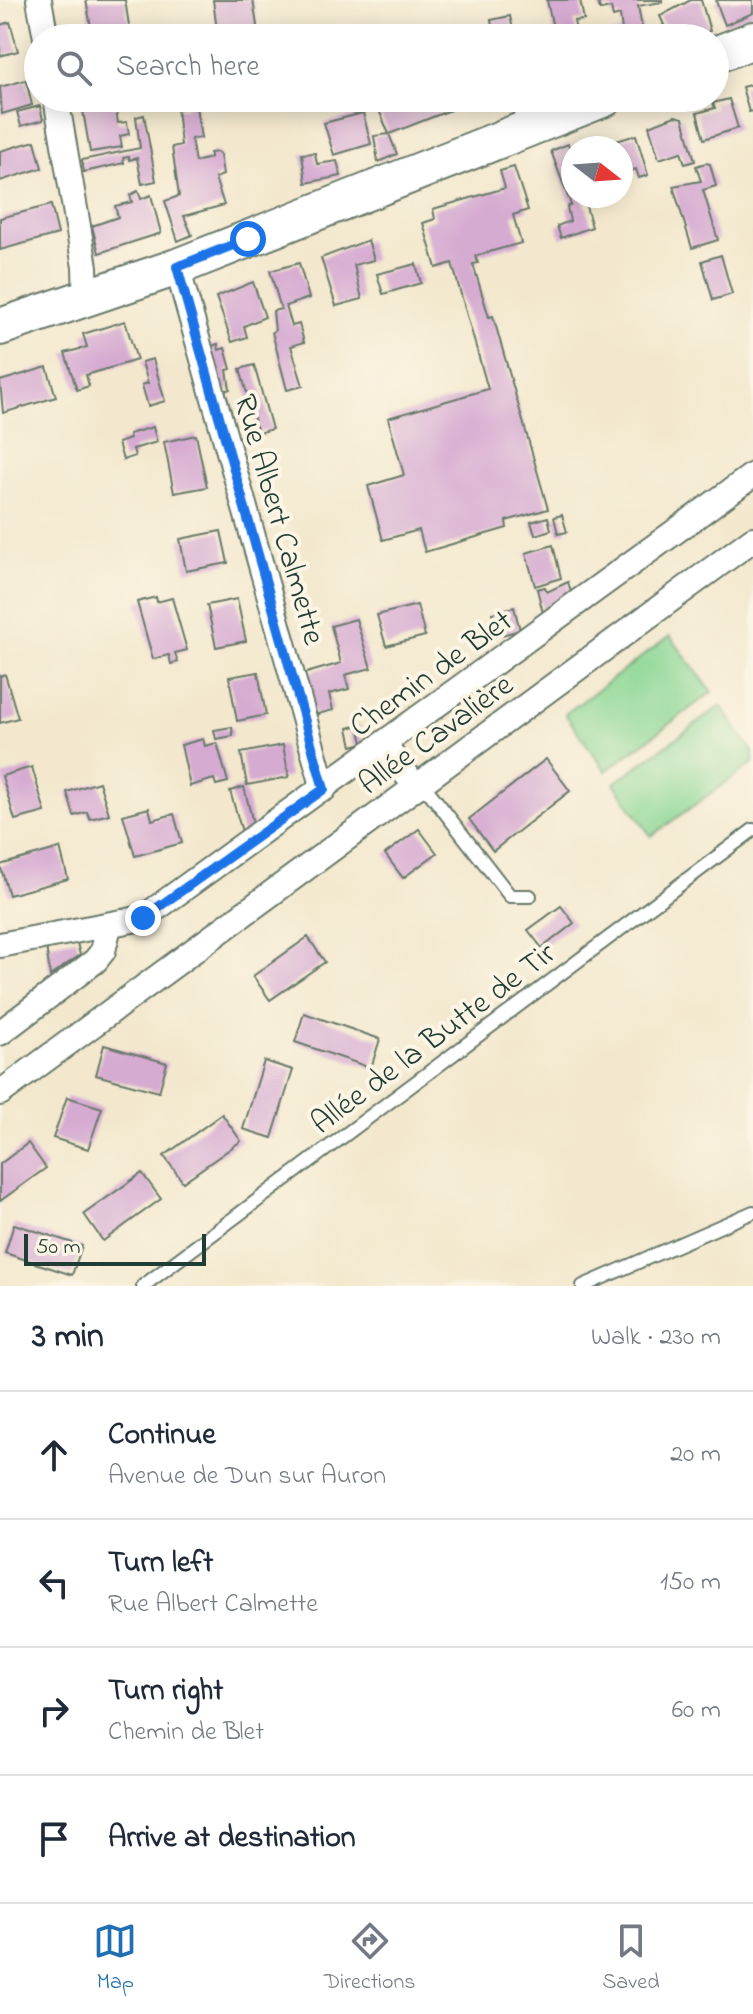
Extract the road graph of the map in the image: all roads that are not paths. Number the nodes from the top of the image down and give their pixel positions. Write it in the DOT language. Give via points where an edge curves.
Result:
graph roads {
  1 [pos="39,0"];
  2 [pos="43,24"];
  3 [pos="753,40"];
  4 [pos="729,49"];
  5 [pos="58,112"];
  6 [pos="570,112"];
  7 [pos="177,267"];
  8 [pos="86,299"];
  9 [pos="0,327"];
  10 [pos="753,475"];
  11 [pos="753,539"];
  12 [pos="384,745"];
  13 [pos="416,787"];
  14 [pos="324,789"];
  15 [pos="753,830"];
  16 [pos="530,896"];
  17 [pos="109,926"];
  18 [pos="0,945"];
  19 [pos="0,1033"];
  20 [pos="0,1093"];
  21 [pos="753,1212"];
  22 [pos="143,1286"];
  23 [pos="583,1286"];
  1 -- 2 [label="street"];
  3 -- 4 [label="main road"];
  5 -- 8 [label="street"];
  6 -- 7 [label="main road"];
  7 -- 8 [label="main road"];
  7 -- 14 [label="street, Rue Albert Calmette"];
  8 -- 9 [label="main road"];
  10 -- 12 [label="street, Chemin de Blet"];
  11 -- 13 [label="street, Allée Cavalière"];
  12 -- 13 [label="street"];
  12 -- 14 [label="street, Chemin de Blet"];
  13 -- 16 [label="lane" via="430,793 510,896"];
  13 -- 20 [label="street, Allée Cavalière"];
  14 -- 17 [label="street, Chemin de Blet" via="143,918"];
  15 -- 22 [label="lane, Allée de la Butte de Tir"];
  17 -- 18 [label="street, Chemin de Blet"];
  17 -- 19 [label="street" via="95,961"];
  21 -- 23 [label="lane"];
}
